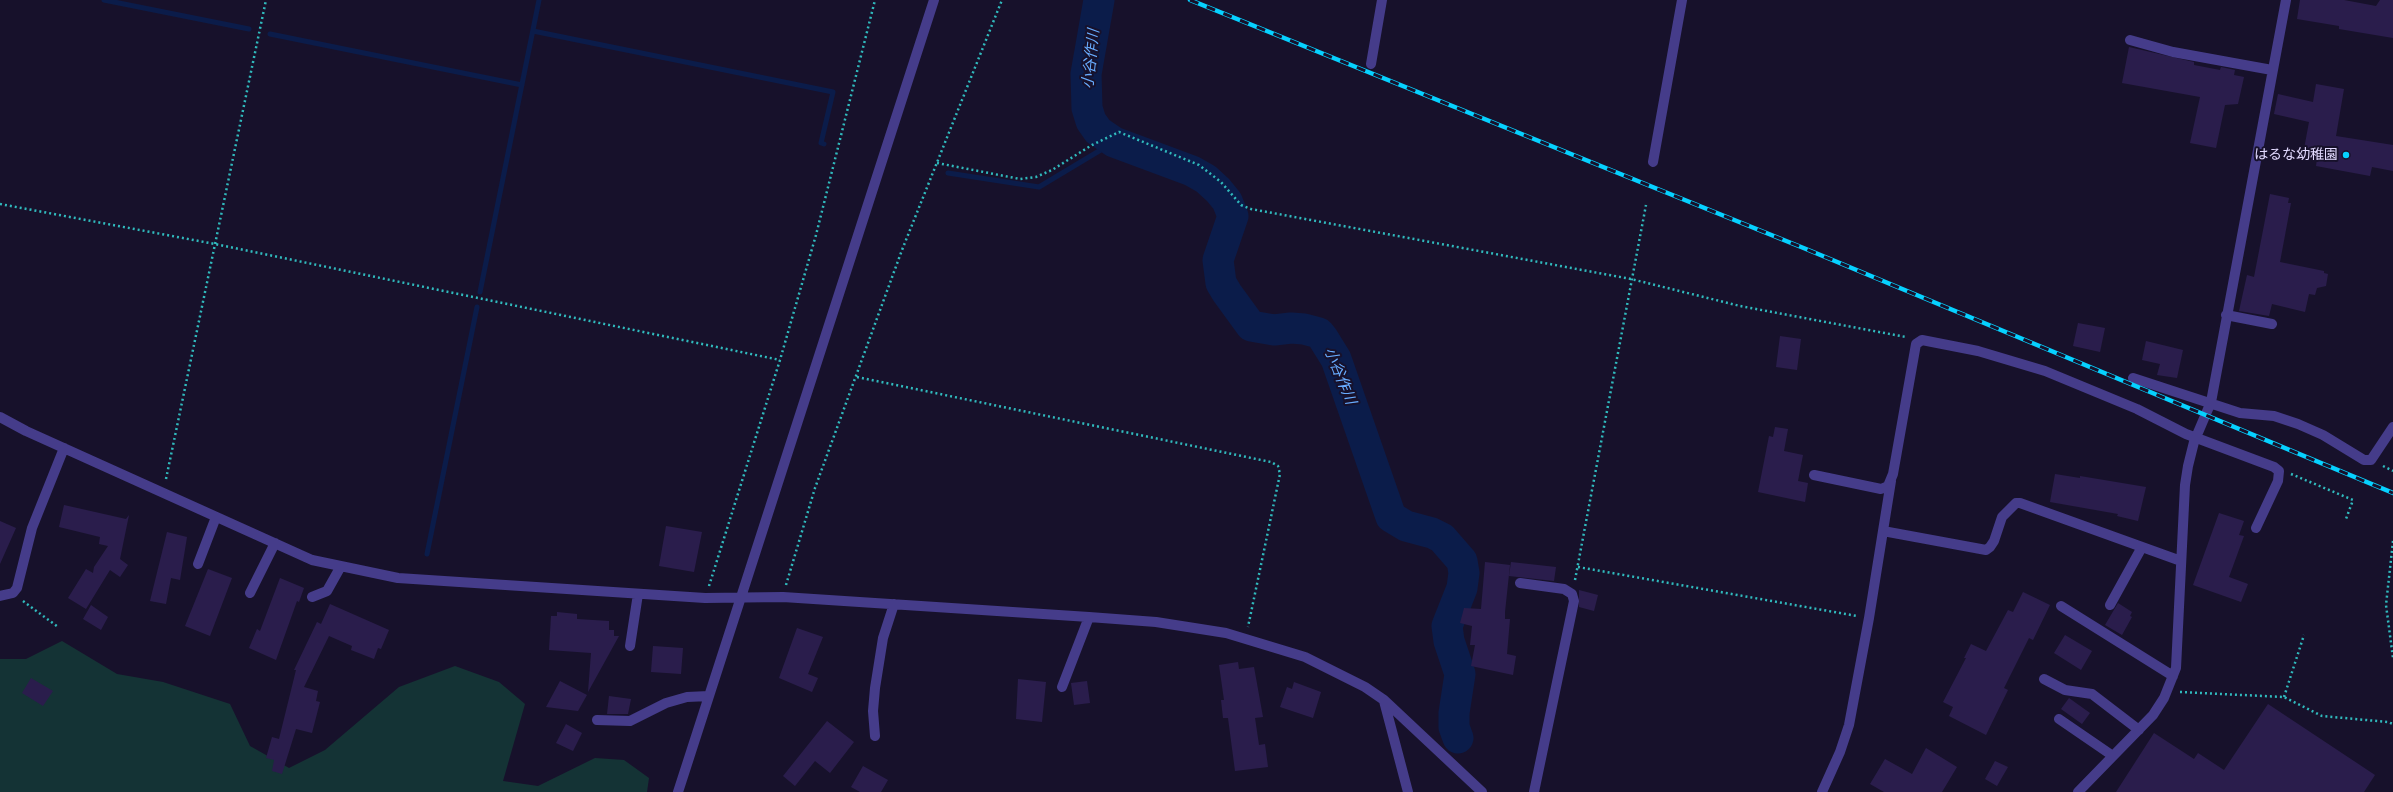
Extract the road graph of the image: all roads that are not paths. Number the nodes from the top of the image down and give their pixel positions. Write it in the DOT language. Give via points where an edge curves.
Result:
graph roads {
  1 [pos="934,0"];
  2 [pos="1382,0"];
  3 [pos="1682,0"];
  4 [pos="2286,0"];
  5 [pos="2130,40"];
  6 [pos="1371,64"];
  7 [pos="2272,70"];
  8 [pos="1653,162"];
  9 [pos="2226,315"];
  10 [pos="2272,324"];
  11 [pos="2133,378"];
  12 [pos="2211,402"];
  13 [pos="0,417"];
  14 [pos="2393,428"];
  15 [pos="2196,438"];
  16 [pos="64,448"];
  17 [pos="1814,475"];
  18 [pos="1890,481"];
  19 [pos="216,517"];
  20 [pos="2256,528"];
  21 [pos="1883,531"];
  22 [pos="275,544"];
  23 [pos="2142,547"];
  24 [pos="2181,561"];
  25 [pos="198,564"];
  26 [pos="341,566"];
  27 [pos="1520,583"];
  28 [pos="250,593"];
  29 [pos="638,594"];
  30 [pos="0,596"];
  31 [pos="312,597"];
  32 [pos="740,598"];
  33 [pos="894,604"];
  34 [pos="2110,605"];
  35 [pos="2061,606"];
  36 [pos="1089,617"];
  37 [pos="630,646"];
  38 [pos="2173,676"];
  39 [pos="2044,679"];
  40 [pos="1062,687"];
  41 [pos="709,696"];
  42 [pos="1384,700"];
  43 [pos="2059,719"];
  44 [pos="597,720"];
  45 [pos="2139,730"];
  46 [pos="876,736"];
  47 [pos="2114,756"];
  48 [pos="678,792"];
  49 [pos="1408,792"];
  50 [pos="1482,792"];
  51 [pos="1534,792"];
  52 [pos="1822,792"];
  53 [pos="2078,792"];
  1 -- 32 [label="street"];
  2 -- 6 [label="street"];
  3 -- 8 [label="street"];
  4 -- 7 [label="street"];
  5 -- 7 [label="street" via="2173,52"];
  7 -- 9 [label="street"];
  9 -- 10 [label="street"];
  9 -- 12 [label="street"];
  11 -- 12 [label="street"];
  12 -- 14 [label="street" via="2240,413 2274,416 2309,428 2368,461"];
  12 -- 15 [label="street"];
  13 -- 16 [label="street"];
  15 -- 18 [label="street" via="2131,406 2045,371 1978,351 1922,340 1916,344"];
  15 -- 20 [label="street" via="2279,471 2278,481"];
  15 -- 24 [label="street" via="2185,485"];
  16 -- 19 [label="street"];
  16 -- 30 [label="street" via="32,528 17,588 13,593"];
  17 -- 18 [label="street" via="1881,489 1886,488"];
  18 -- 21 [label="street"];
  19 -- 22 [label="street"];
  19 -- 25 [label="street"];
  21 -- 23 [label="street" via="1986,550 1994,541 2002,517 2016,503 2020,503"];
  21 -- 52 [label="street" via="1849,725"];
  22 -- 26 [label="street" via="312,560"];
  22 -- 28 [label="street"];
  23 -- 24 [label="street"];
  23 -- 34 [label="street"];
  24 -- 38 [label="street" via="2176,668"];
  26 -- 29 [label="street" via="398,578"];
  26 -- 31 [label="street" via="327,591"];
  27 -- 51 [label="street" via="1562,589 1572,594 1574,603"];
  29 -- 32 [label="street"];
  29 -- 37 [label="street"];
  32 -- 33 [label="street" via="783,597"];
  32 -- 41 [label="street"];
  33 -- 36 [label="street"];
  33 -- 46 [label="street" via="883,638 875,688 873,711"];
  35 -- 38 [label="street"];
  36 -- 40 [label="street"];
  36 -- 42 [label="street" via="1200,627 1246,638 1305,657 1365,687"];
  38 -- 45 [label="street" via="2153,715"];
  39 -- 45 [label="street" via="2065,690 2092,694"];
  41 -- 44 [label="street" via="687,697 666,703 630,721"];
  41 -- 48 [label="street"];
  42 -- 49 [label="street"];
  42 -- 50 [label="street"];
  43 -- 47 [label="street"];
  45 -- 47 [label="street"];
  47 -- 53 [label="street"];
}
